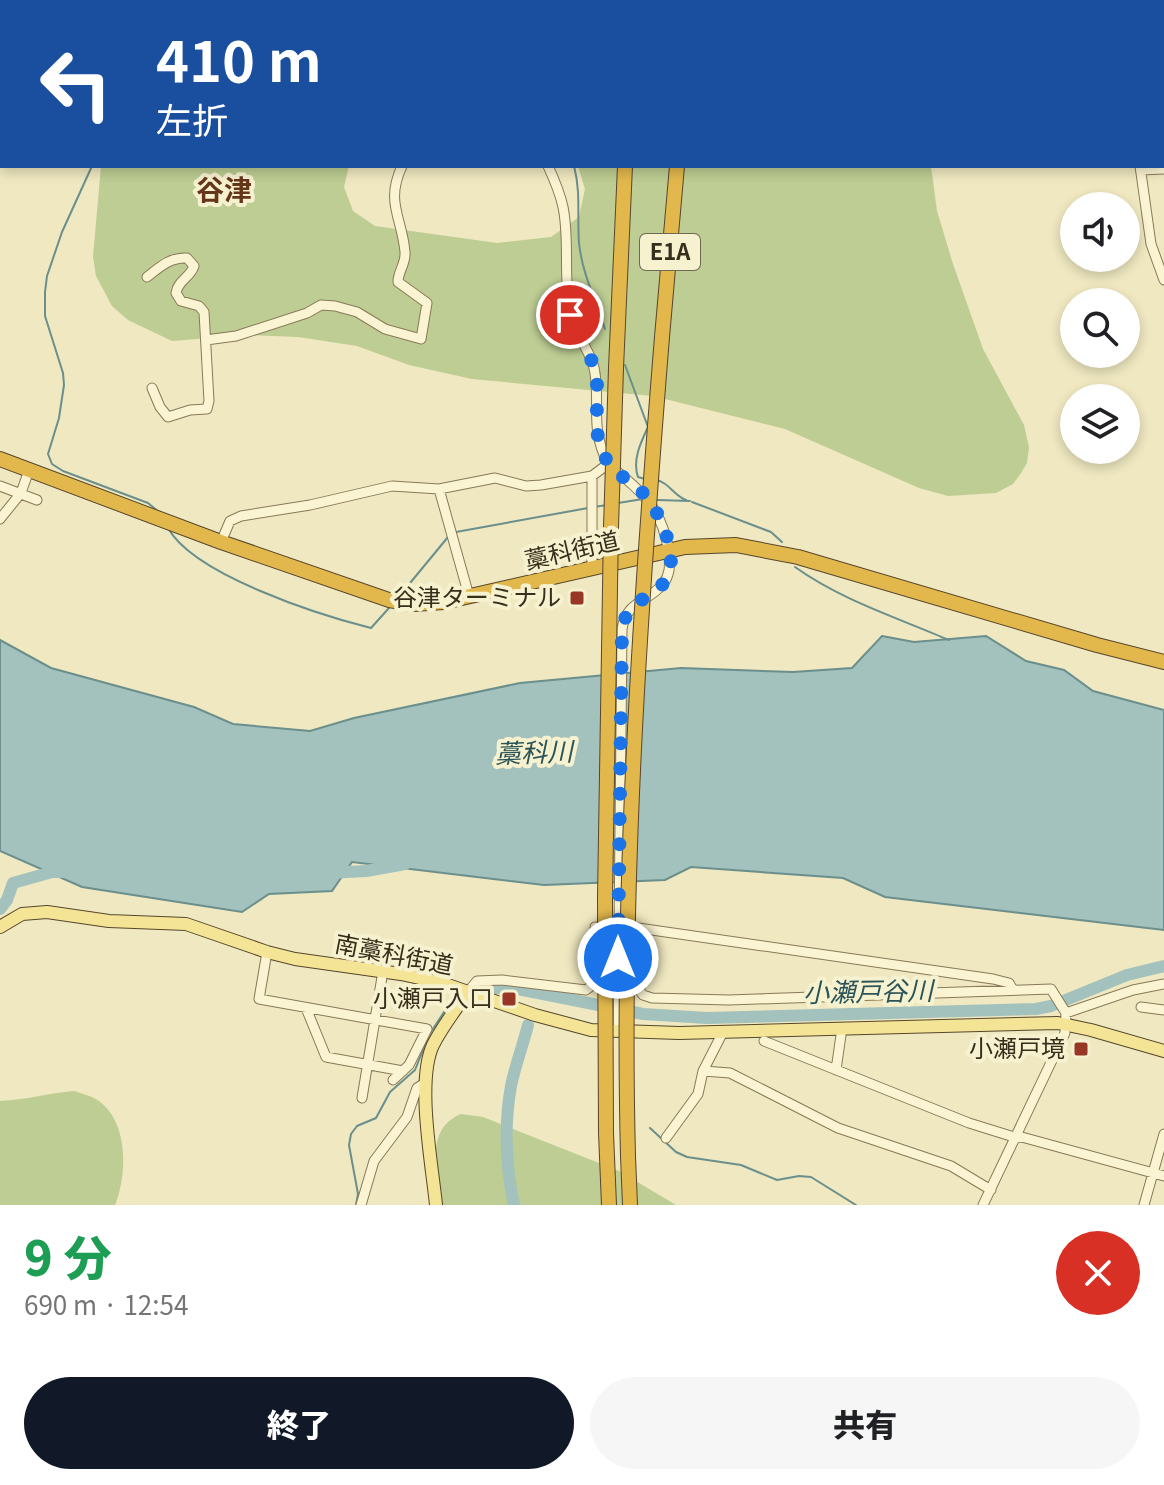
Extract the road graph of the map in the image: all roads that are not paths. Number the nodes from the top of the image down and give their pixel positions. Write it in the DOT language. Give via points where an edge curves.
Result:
graph roads {
  1 [pos="401,168"];
  2 [pos="549,168"];
  3 [pos="625,168"];
  4 [pos="677,168"];
  5 [pos="1140,168"];
  6 [pos="1164,169"];
  7 [pos="1160,259"];
  8 [pos="147,277"];
  9 [pos="1164,280"];
  10 [pos="206,340"];
  11 [pos="152,388"];
  12 [pos="0,459"];
  13 [pos="608,464"];
  14 [pos="29,470"];
  15 [pos="592,476"];
  16 [pos="0,486"];
  17 [pos="439,489"];
  18 [pos="21,493"];
  19 [pos="37,500"];
  20 [pos="0,519"];
  21 [pos="221,542"];
  22 [pos="668,551"];
  23 [pos="592,569"];
  24 [pos="469,596"];
  25 [pos="1164,662"];
  26 [pos="0,927"];
  27 [pos="619,927"];
  28 [pos="638,928"];
  29 [pos="267,952"];
  30 [pos="383,971"];
  31 [pos="1164,984"];
  32 [pos="1013,990"];
  33 [pos="467,993"];
  34 [pos="1141,1007"];
  35 [pos="306,1008"];
  36 [pos="1164,1010"];
  37 [pos="1066,1019"];
  38 [pos="375,1020"];
  39 [pos="842,1028"];
  40 [pos="618,1031"];
  41 [pos="723,1032"];
  42 [pos="764,1041"];
  43 [pos="1164,1051"];
  44 [pos="368,1064"];
  45 [pos="836,1070"];
  46 [pos="403,1071"];
  47 [pos="703,1071"];
  48 [pos="393,1080"];
  49 [pos="425,1083"];
  50 [pos="362,1098"];
  51 [pos="1164,1134"];
  52 [pos="1017,1137"];
  53 [pos="666,1138"];
  54 [pos="1153,1173"];
  55 [pos="1164,1176"];
  56 [pos="991,1190"];
  57 [pos="609,1204"];
  58 [pos="361,1205"];
  59 [pos="436,1205"];
  60 [pos="630,1205"];
  61 [pos="983,1205"];
  62 [pos="1144,1205"];
  1 -- 10 [label="street" via="394,205 405,254 398,282 427,303 421,339 385,329 357,312 321,305 236,336"];
  2 -- 13 [label="street" via="563,206 570,315 596,372 595,427"];
  3 -- 57 [label="highway, E1A, bridge" via="611,527 605,898"];
  4 -- 60 [label="highway, E1A, bridge" via="629,826"];
  5 -- 6 [label="street"];
  5 -- 7 [label="street" via="1146,218"];
  7 -- 9 [label="street"];
  8 -- 10 [label="street" via="170,260 187,258 194,266 176,293 204,312"];
  10 -- 11 [label="street" via="207,409 168,417"];
  12 -- 14 [label="highway, 藁科街道"];
  13 -- 15 [label="street"];
  13 -- 22 [label="street" via="653,504"];
  14 -- 18 [label="street"];
  14 -- 21 [label="highway, 藁科街道"];
  15 -- 17 [label="street" via="526,486 486,478"];
  15 -- 23 [label="street"];
  16 -- 18 [label="street"];
  17 -- 21 [label="street" via="392,486 241,516 230,521"];
  17 -- 24 [label="street"];
  18 -- 19 [label="street"];
  18 -- 20 [label="street"];
  21 -- 24 [label="highway, 藁科街道" via="389,600 414,604"];
  22 -- 23 [label="highway, 藁科街道"];
  22 -- 25 [label="highway, 藁科街道" via="754,546"];
  22 -- 27 [label="street" via="665,582 631,607 622,629"];
  23 -- 24 [label="highway, 藁科街道"];
  26 -- 29 [label="main road, 南藁科街道" via="22,914 47,912 186,924"];
  27 -- 28 [label="street"];
  27 -- 33 [label="street" via="595,927 595,983 586,990 502,980 477,981"];
  27 -- 40 [label="street"];
  28 -- 32 [label="street" via="993,979 1009,983"];
  28 -- 32 [label="street" via="640,991 652,998"];
  29 -- 30 [label="main road, 南藁科街道"];
  29 -- 35 [label="street" via="259,999"];
  30 -- 33 [label="main road, 南藁科街道"];
  30 -- 38 [label="street"];
  31 -- 37 [label="street" via="1133,990"];
  32 -- 37 [label="street" via="1046,988 1054,993"];
  33 -- 40 [label="main road, 南藁科街道" via="591,1030"];
  33 -- 49 [label="main road" via="433,1046"];
  34 -- 36 [label="street"];
  35 -- 38 [label="street"];
  35 -- 44 [label="street" via="326,1057"];
  37 -- 39 [label="main road, 南藁科街道"];
  37 -- 43 [label="main road, 南藁科街道"];
  37 -- 52 [label="street"];
  38 -- 44 [label="street"];
  38 -- 46 [label="street" via="427,1029"];
  39 -- 41 [label="main road, 南藁科街道"];
  39 -- 45 [label="street"];
  40 -- 41 [label="main road, 南藁科街道"];
  41 -- 47 [label="street"];
  42 -- 45 [label="street"];
  44 -- 46 [label="street"];
  44 -- 50 [label="street"];
  45 -- 52 [label="street"];
  46 -- 48 [label="street"];
  47 -- 53 [label="street" via="698,1094"];
  47 -- 56 [label="street" via="730,1073 838,1128 951,1166"];
  49 -- 58 [label="street" via="374,1161"];
  49 -- 59 [label="main road"];
  51 -- 54 [label="street"];
  52 -- 54 [label="street"];
  52 -- 56 [label="street"];
  54 -- 55 [label="street"];
  54 -- 62 [label="street"];
  56 -- 61 [label="street"];
}
